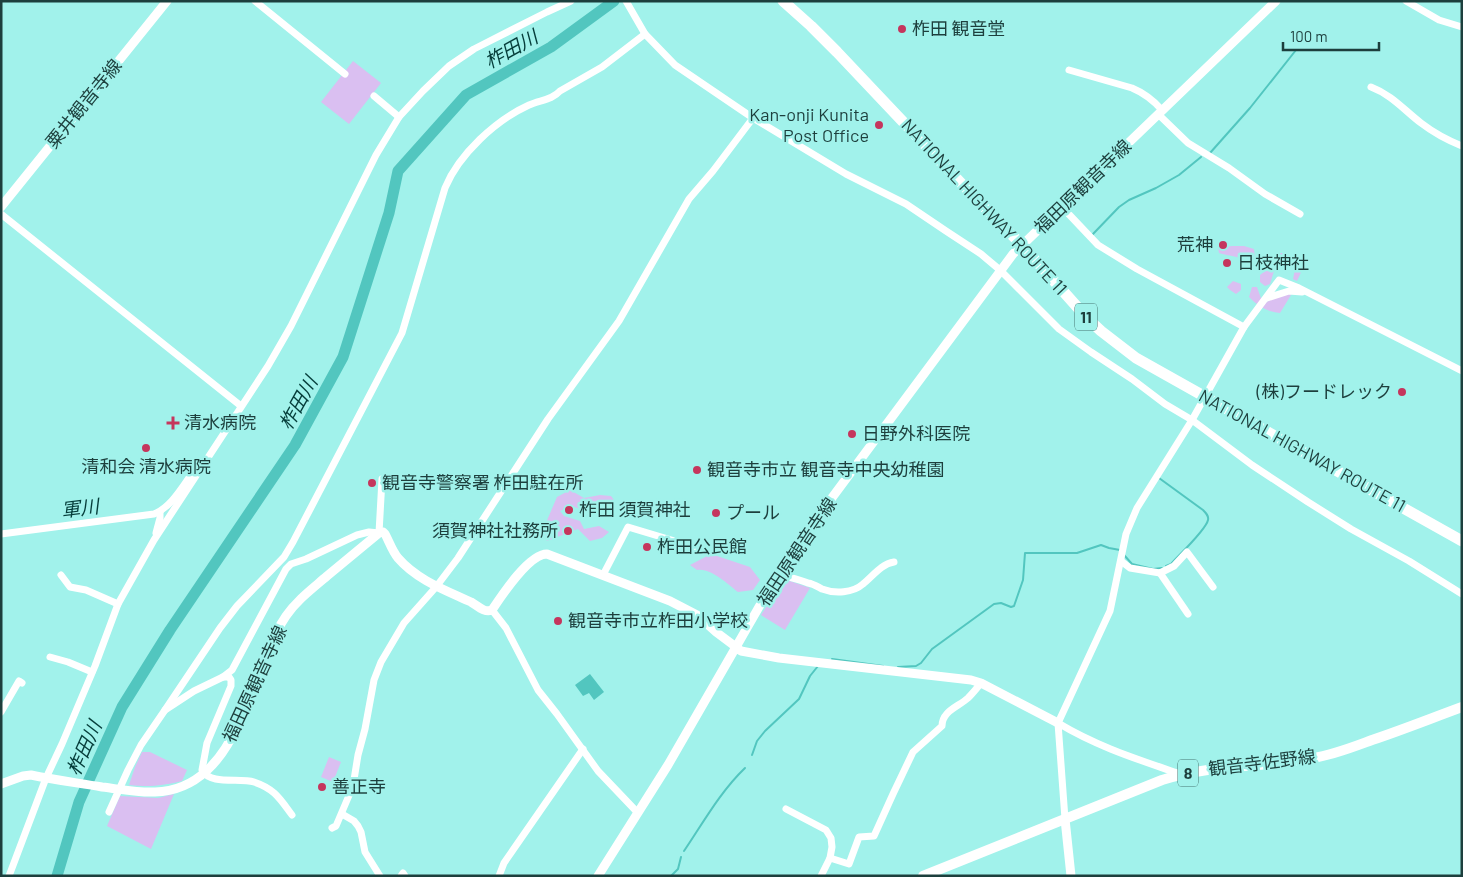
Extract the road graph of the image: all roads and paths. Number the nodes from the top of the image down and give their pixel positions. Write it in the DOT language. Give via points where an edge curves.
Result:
graph roads {
  1 [pos="166,1"];
  2 [pos="255,1"];
  3 [pos="571,1"];
  4 [pos="626,1"];
  5 [pos="783,1"];
  6 [pos="1276,1"];
  7 [pos="1406,1"];
  8 [pos="1462,27"];
  9 [pos="645,34"];
  10 [pos="1069,70"];
  11 [pos="345,74"];
  12 [pos="1371,88"];
  13 [pos="374,96"];
  14 [pos="1160,112"];
  15 [pos="399,117"];
  16 [pos="753,118"];
  17 [pos="1462,146"];
  18 [pos="1,207"];
  19 [pos="1062,207"];
  20 [pos="1,214"];
  21 [pos="1300,214"];
  22 [pos="1022,245"];
  23 [pos="1000,270"];
  24 [pos="1306,292"];
  25 [pos="1266,298"];
  26 [pos="1244,327"];
  27 [pos="1462,371"];
  28 [pos="1205,396"];
  29 [pos="240,406"];
  30 [pos="1192,420"];
  31 [pos="206,461"];
  32 [pos="382,479"];
  33 [pos="160,512"];
  34 [pos="379,533"];
  35 [pos="1,534"];
  36 [pos="154,540"];
  37 [pos="1462,540"];
  38 [pos="698,548"];
  39 [pos="284,557"];
  40 [pos="1121,560"];
  41 [pos="894,562"];
  42 [pos="291,564"];
  43 [pos="1160,573"];
  44 [pos="778,574"];
  45 [pos="61,575"];
  46 [pos="603,575"];
  47 [pos="436,587"];
  48 [pos="1213,587"];
  49 [pos="1462,594"];
  50 [pos="118,604"];
  51 [pos="492,610"];
  52 [pos="1188,614"];
  53 [pos="736,647"];
  54 [pos="50,657"];
  55 [pos="92,672"];
  56 [pos="224,677"];
  57 [pos="22,683"];
  58 [pos="981,683"];
  59 [pos="1462,707"];
  60 [pos="165,710"];
  61 [pos="1,712"];
  62 [pos="1058,723"];
  63 [pos="583,749"];
  64 [pos="204,774"];
  65 [pos="1180,774"];
  66 [pos="46,778"];
  67 [pos="1,784"];
  68 [pos="120,789"];
  69 [pos="786,809"];
  70 [pos="109,812"];
  71 [pos="638,813"];
  72 [pos="342,814"];
  73 [pos="292,815"];
  74 [pos="1065,819"];
  75 [pos="332,828"];
  76 [pos="830,858"];
  77 [pos="9,876"];
  78 [pos="380,876"];
  79 [pos="499,876"];
  80 [pos="598,876"];
  81 [pos="821,876"];
  82 [pos="923,876"];
  83 [pos="1071,876"];
  1 -- 18 [label="main road, 粟井観音寺線"];
  2 -- 11 [label="street"];
  3 -- 15 [label="street" via="474,49 449,66"];
  4 -- 9 [label="street"];
  5 -- 22 [label="highway, NATIONAL HIGHWAY ROUTE 11 / 11" via="837,52"];
  6 -- 14 [label="main road, 福田原観音寺線"];
  7 -- 8 [label="street" via="1439,20"];
  9 -- 16 [label="street" via="675,65"];
  9 -- 39 [label="street" via="555,97 528,106 500,123 479,141 450,177 402,333"];
  10 -- 14 [label="street" via="1141,92"];
  12 -- 17 [label="street" via="1390,96 1442,138"];
  13 -- 15 [label="street"];
  14 -- 19 [label="main road, 福田原観音寺線"];
  14 -- 21 [label="street" via="1188,143"];
  15 -- 29 [label="street" via="376,155 268,366"];
  16 -- 23 [label="street" via="846,174 906,204"];
  16 -- 47 [label="street" via="689,199 619,321 548,419"];
  19 -- 22 [label="main road, 福田原観音寺線"];
  19 -- 26 [label="street" via="1098,245 1144,274"];
  20 -- 29 [label="street"];
  22 -- 23 [label="main road, 福田原観音寺線"];
  22 -- 28 [label="highway, NATIONAL HIGHWAY ROUTE 11 / 11" via="1101,331 1136,358"];
  23 -- 30 [label="street" via="1059,328"];
  23 -- 44 [label="main road, 福田原観音寺線"];
  24 -- 25 [label="street" via="1289,291"];
  24 -- 25 [label="street" via="1279,280"];
  24 -- 27 [label="street"];
  25 -- 26 [label="street"];
  26 -- 28 [label="street"];
  28 -- 30 [label="street"];
  28 -- 37 [label="highway, NATIONAL HIGHWAY ROUTE 11 / 11"];
  29 -- 31 [label="street"];
  30 -- 40 [label="street" via="1138,508 1126,534"];
  30 -- 49 [label="street" via="1252,465 1351,529 1409,560"];
  31 -- 33 [label="street"];
  31 -- 36 [label="street"];
  32 -- 34 [label="street"];
  33 -- 35 [label="street"];
  33 -- 36 [label="street"];
  34 -- 42 [label="street" via="357,535"];
  34 -- 47 [label="main road" via="385,534 406,566"];
  34 -- 64 [label="main road, 福田原観音寺線" via="310,590 287,615 268,648 226,748"];
  36 -- 50 [label="street"];
  38 -- 46 [label="street" via="628,527"];
  39 -- 42 [label="street"];
  39 -- 60 [label="street" via="237,606"];
  40 -- 43 [label="street" via="1130,568"];
  40 -- 62 [label="street" via="1110,611"];
  41 -- 44 [label="street" via="882,567 852,591 823,590"];
  42 -- 56 [label="street" via="232,670"];
  43 -- 48 [label="street" via="1174,566 1187,552"];
  43 -- 52 [label="street"];
  44 -- 53 [label="main road, 福田原観音寺線"];
  45 -- 50 [label="street" via="70,587 86,590"];
  46 -- 51 [label="main road" via="553,555 542,554 527,565"];
  46 -- 53 [label="main road" via="697,615"];
  47 -- 51 [label="main road" via="485,611"];
  47 -- 72 [label="street" via="404,623 381,662 374,680 353,786"];
  50 -- 55 [label="street"];
  51 -- 63 [label="street" via="506,628 538,690"];
  53 -- 58 [label="main road" via="741,651 778,658"];
  53 -- 71 [label="main road, 福田原観音寺線"];
  54 -- 55 [label="street"];
  55 -- 66 [label="street"];
  56 -- 60 [label="street"];
  56 -- 64 [label="street" via="229,677 231,686 206,743"];
  57 -- 61 [label="street" via="19,681"];
  58 -- 62 [label="main road"];
  58 -- 76 [label="street" via="946,713 942,726 913,752 874,836 859,838 849,864"];
  59 -- 65 [label="main road, 観音寺佐野線 / 8" via="1322,756"];
  60 -- 68 [label="street" via="142,745"];
  62 -- 65 [label="street" via="1105,748"];
  62 -- 74 [label="street"];
  63 -- 71 [label="street" via="598,771"];
  63 -- 79 [label="street" via="504,863"];
  64 -- 68 [label="main road, 福田原観音寺線" via="170,790"];
  64 -- 73 [label="street" via="226,780 253,781 279,796"];
  65 -- 74 [label="main road, 観音寺佐野線 / 8"];
  66 -- 67 [label="main road, 福田原観音寺線" via="23,776"];
  66 -- 68 [label="main road, 福田原観音寺線"];
  66 -- 77 [label="street"];
  68 -- 70 [label="street"];
  69 -- 76 [label="street" via="826,830 831,838"];
  71 -- 80 [label="main road, 福田原観音寺線"];
  72 -- 75 [label="street"];
  72 -- 78 [label="street" via="358,826 365,852"];
  74 -- 82 [label="main road, 観音寺佐野線 / 8"];
  74 -- 83 [label="main road"];
  76 -- 81 [label="street"];
}
